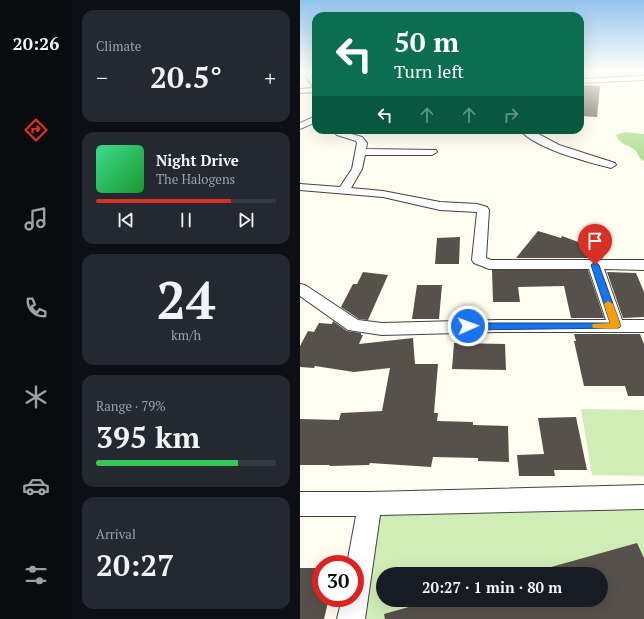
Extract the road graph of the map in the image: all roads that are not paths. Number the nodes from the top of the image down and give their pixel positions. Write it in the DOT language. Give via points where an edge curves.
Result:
graph roads {
  1 [pos="312,121"];
  2 [pos="300,126"];
  3 [pos="343,134"];
  4 [pos="530,134"];
  5 [pos="361,152"];
  6 [pos="432,152"];
  7 [pos="611,165"];
  8 [pos="300,188"];
  9 [pos="344,190"];
  10 [pos="595,265"];
  11 [pos="644,265"];
  12 [pos="300,289"];
  13 [pos="616,326"];
  14 [pos="644,326"];
  15 [pos="644,498"];
  16 [pos="300,504"];
  17 [pos="370,504"];
  18 [pos="362,555"];
  19 [pos="353,607"];
  20 [pos="351,619"];
  1 -- 2 [label="street"];
  3 -- 5 [label="street" via="361,140"];
  4 -- 7 [label="street" via="565,151"];
  5 -- 6 [label="street"];
  5 -- 9 [label="street" via="357,169"];
  8 -- 9 [label="street"];
  9 -- 10 [label="street" via="383,194 440,206 483,210 479,260 489,264"];
  10 -- 11 [label="street"];
  10 -- 13 [label="street"];
  12 -- 13 [label="street" via="354,326 382,329"];
  13 -- 14 [label="street"];
  15 -- 17 [label="street"];
  16 -- 17 [label="street"];
  17 -- 18 [label="street"];
  19 -- 20 [label="street"];
}
